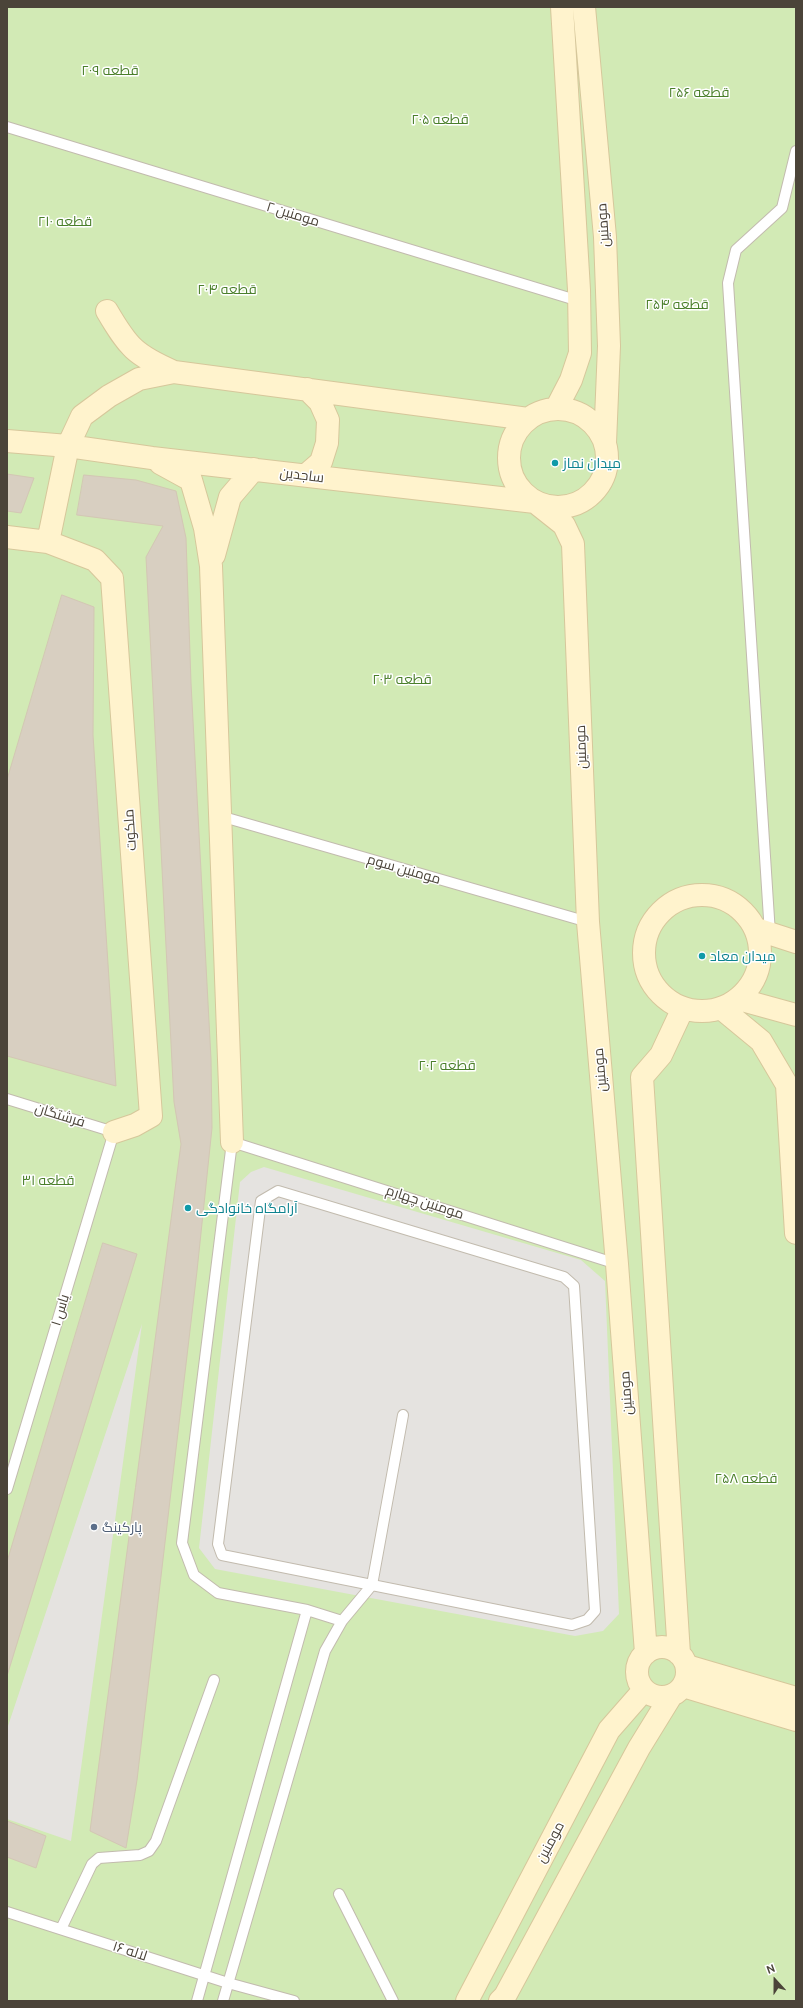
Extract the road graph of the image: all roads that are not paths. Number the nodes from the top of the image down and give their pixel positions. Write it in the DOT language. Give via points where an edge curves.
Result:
graph roads {
  1 [pos="562,7"];
  2 [pos="584,7"];
  3 [pos="7,127"];
  4 [pos="796,151"];
  5 [pos="579,301"];
  6 [pos="107,310"];
  7 [pos="174,372"];
  8 [pos="307,389"];
  9 [pos="556,409"];
  10 [pos="528,419"];
  11 [pos="7,441"];
  12 [pos="605,443"];
  13 [pos="68,446"];
  14 [pos="152,458"];
  15 [pos="254,469"];
  16 [pos="306,475"];
  17 [pos="535,502"];
  18 [pos="7,537"];
  19 [pos="48,542"];
  20 [pos="211,566"];
  21 [pos="220,816"];
  22 [pos="588,922"];
  23 [pos="763,931"];
  24 [pos="796,942"];
  25 [pos="730,1003"];
  26 [pos="683,1008"];
  27 [pos="796,1015"];
  28 [pos="7,1099"];
  29 [pos="114,1132"];
  30 [pos="232,1142"];
  31 [pos="796,1233"];
  32 [pos="617,1264"];
  33 [pos="403,1415"];
  34 [pos="7,1489"];
  35 [pos="372,1585"];
  36 [pos="307,1610"];
  37 [pos="342,1621"];
  38 [pos="646,1654"];
  39 [pos="680,1675"];
  40 [pos="214,1680"];
  41 [pos="644,1690"];
  42 [pos="796,1698"];
  43 [pos="796,1720"];
  44 [pos="609,1730"];
  45 [pos="639,1748"];
  46 [pos="339,1894"];
  47 [pos="7,1912"];
  48 [pos="59,1928"];
  49 [pos="204,1975"];
  50 [pos="228,1983"];
  51 [pos="196,2001"];
  52 [pos="223,2001"];
  53 [pos="294,2001"];
  54 [pos="392,2001"];
  55 [pos="467,2001"];
  56 [pos="500,2001"];
  1 -- 5 [label="street, مومنین"];
  2 -- 12 [label="street, مومنین" via="605,237 609,346"];
  3 -- 5 [label="lane, مومنین ۲"];
  4 -- 23 [label="lane" via="782,208 736,250 728,283"];
  5 -- 9 [label="street, مومنین" via="580,353 571,380"];
  6 -- 7 [label="street" via="123,339 136,352"];
  7 -- 8 [label="street"];
  7 -- 13 [label="street" via="140,379 109,396 82,416"];
  8 -- 10 [label="street"];
  8 -- 16 [label="street" via="320,402 328,420 327,443 321,462"];
  9 -- 10 [label="street"];
  9 -- 12 [label="street" via="572,411 586,418 598,429"];
  10 -- 17 [label="street" via="517,431 510,446 509,462 513,478 522,492"];
  11 -- 13 [label="street, ساجدین"];
  12 -- 17 [label="street" via="607,466 602,481 593,493 580,502 566,507 550,507"];
  13 -- 14 [label="street, ساجدین"];
  13 -- 19 [label="street"];
  14 -- 15 [label="street, ساجدین"];
  14 -- 20 [label="street" via="191,480 205,528"];
  15 -- 16 [label="street, ساجدین"];
  15 -- 20 [label="street" via="230,497"];
  16 -- 17 [label="street, ساجدین"];
  17 -- 22 [label="street, مومنین" via="564,525 573,544"];
  18 -- 19 [label="street"];
  19 -- 29 [label="street, ملکوت" via="95,560 112,578 151,1116"];
  20 -- 21 [label="street"];
  21 -- 22 [label="lane, مومنین سوم"];
  21 -- 30 [label="street"];
  22 -- 32 [label="street, مومنین"];
  23 -- 24 [label="street"];
  23 -- 25 [label="street" via="759,967 751,984"];
  23 -- 26 [label="street" via="730,901 712,895 692,896 674,902 659,914 649,930 644,948 646,967 654,985 666,999"];
  25 -- 26 [label="street" via="702,1011"];
  25 -- 27 [label="street"];
  25 -- 31 [label="street" via="761,1041 787,1085"];
  26 -- 39 [label="street" via="661,1055 642,1077"];
  28 -- 29 [label="lane, فرشتگان"];
  29 -- 34 [label="lane, یاس ۱"];
  30 -- 32 [label="lane, مومنین چهارم"];
  30 -- 36 [label="lane" via="182,1543 194,1575 218,1593"];
  32 -- 38 [label="street, مومنین"];
  33 -- 35 [label="lane"];
  35 -- 35 [label="lane" via="572,1625 587,1620 595,1610 574,1286 564,1277 278,1191 261,1201 218,1544 222,1555"];
  35 -- 37 [label="lane"];
  36 -- 37 [label="lane"];
  36 -- 49 [label="lane"];
  37 -- 50 [label="lane" via="325,1651"];
  38 -- 39 [label="street" via="659,1648 666,1648"];
  38 -- 41 [label="street" via="641,1658 637,1671"];
  39 -- 41 [label="street" via="656,1697"];
  39 -- 42 [label="street"];
  39 -- 43 [label="street"];
  39 -- 45 [label="street"];
  40 -- 48 [label="lane" via="156,1841 150,1851 140,1855 99,1858 92,1864"];
  41 -- 44 [label="street, مومنین"];
  44 -- 45 [label="street"];
  44 -- 55 [label="street, مومنین"];
  45 -- 56 [label="street"];
  46 -- 54 [label="lane"];
  47 -- 48 [label="lane, لاله ۱۶"];
  48 -- 49 [label="lane, لاله ۱۶"];
  49 -- 50 [label="lane, لاله ۱۶"];
  49 -- 51 [label="lane"];
  50 -- 52 [label="lane"];
  50 -- 53 [label="lane, لاله ۱۶"];
}
